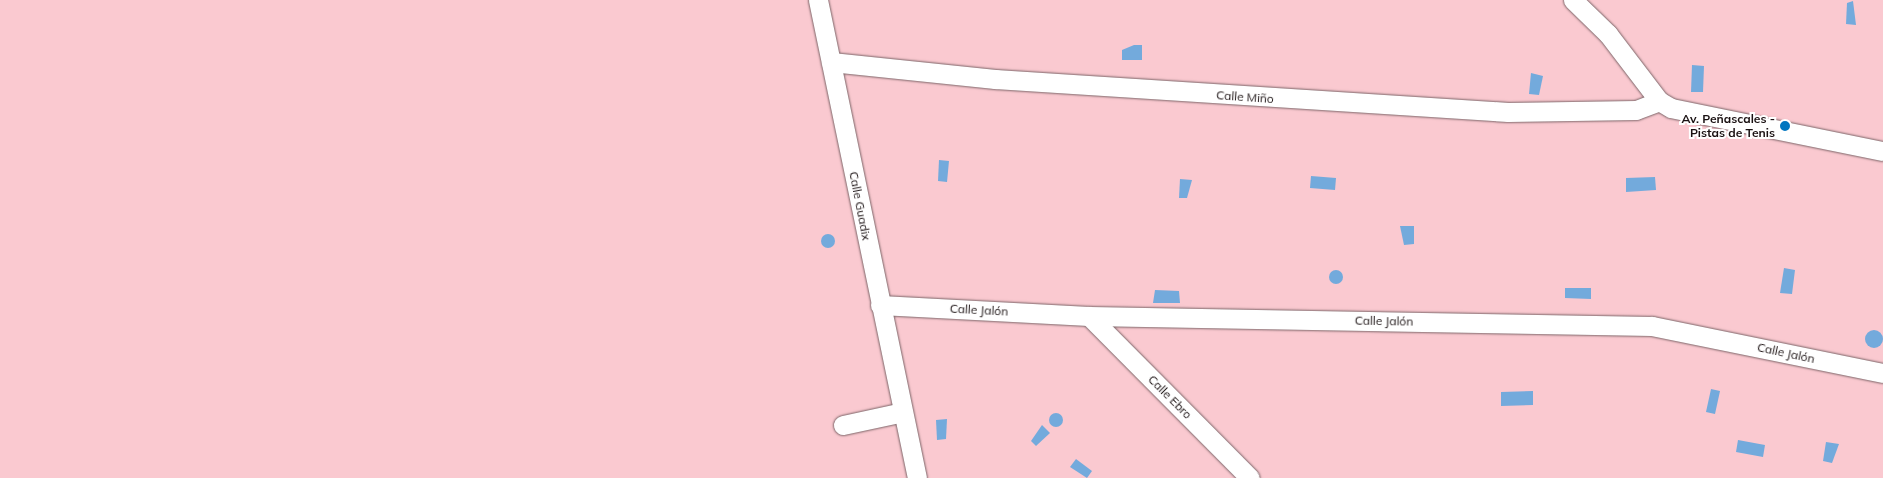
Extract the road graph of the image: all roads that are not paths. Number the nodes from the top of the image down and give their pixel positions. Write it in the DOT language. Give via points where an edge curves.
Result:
graph roads {
  1 [pos="818,0"];
  2 [pos="1573,0"];
  3 [pos="831,62"];
  4 [pos="1659,101"];
  5 [pos="1883,151"];
  6 [pos="880,305"];
  7 [pos="1089,316"];
  8 [pos="1883,373"];
  9 [pos="903,412"];
  10 [pos="843,425"];
  11 [pos="917,478"];
  12 [pos="1250,478"];
  1 -- 3 [label="street, Calle Guadix"];
  2 -- 4 [label="street" via="1608,34"];
  3 -- 4 [label="street, Calle Miño" via="1005,80 1508,112 1636,110"];
  3 -- 6 [label="street, Calle Guadix"];
  4 -- 5 [label="street" via="1719,121"];
  6 -- 7 [label="street, Calle Jalón"];
  6 -- 9 [label="street, Calle Guadix"];
  7 -- 8 [label="street, Calle Jalón" via="1652,326"];
  7 -- 12 [label="street, Calle Ebro"];
  9 -- 10 [label="street"];
  9 -- 11 [label="street, Calle Guadix"];
}
